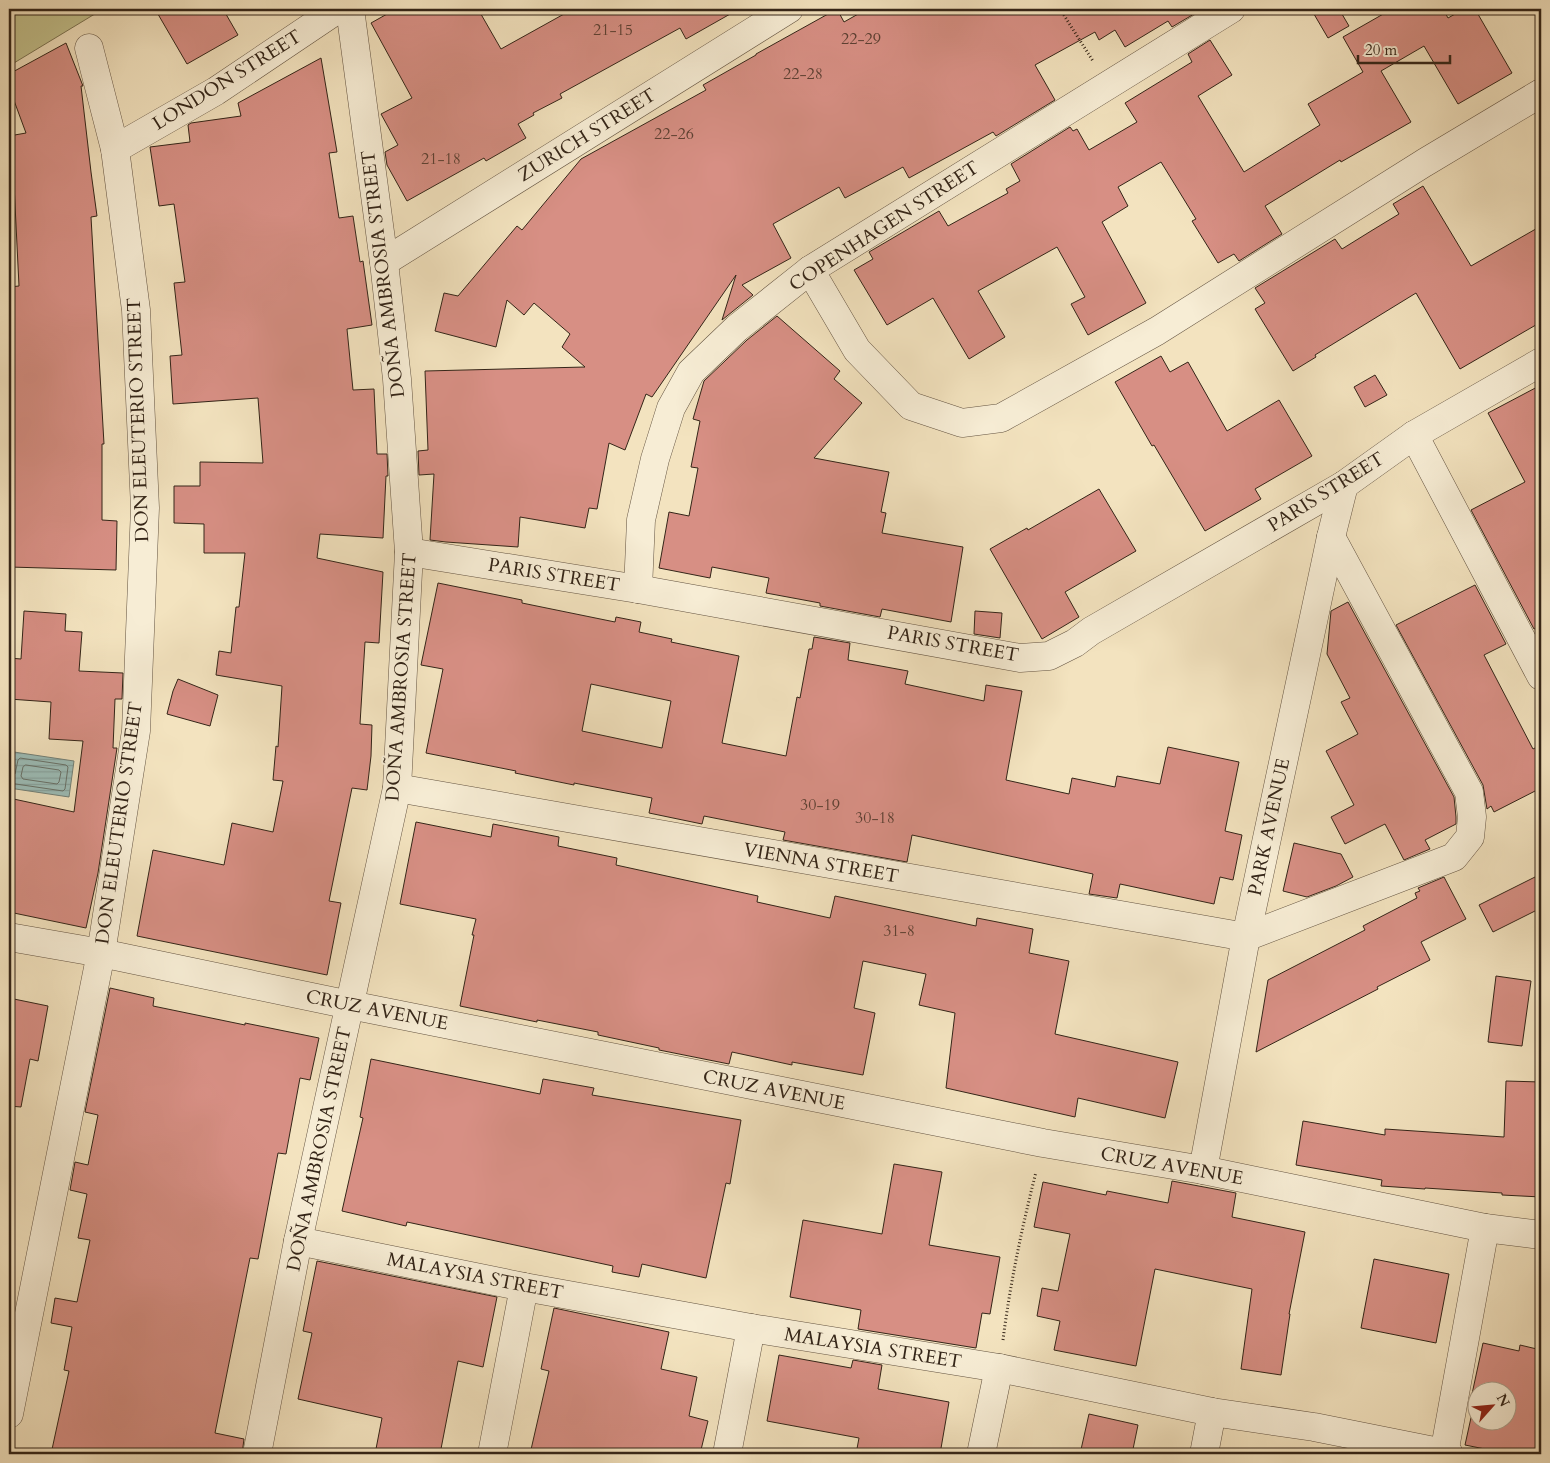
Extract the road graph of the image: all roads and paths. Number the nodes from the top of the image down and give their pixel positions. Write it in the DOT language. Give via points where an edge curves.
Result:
graph roads {
  1 [pos="338,9"];
  2 [pos="350,9"];
  3 [pos="790,9"];
  4 [pos="1060,9"];
  5 [pos="1230,9"];
  6 [pos="90,48"];
  7 [pos="1108,85"];
  8 [pos="1541,93"];
  9 [pos="115,148"];
  10 [pos="384,262"];
  11 [pos="810,270"];
  12 [pos="1541,362"];
  13 [pos="1414,435"];
  14 [pos="1344,485"];
  15 [pos="1331,537"];
  16 [pos="409,552"];
  17 [pos="638,589"];
  18 [pos="1541,676"];
  19 [pos="397,788"];
  20 [pos="1246,937"];
  21 [pos="9,938"];
  22 [pos="101,953"];
  23 [pos="350,1006"];
  24 [pos="1043,1143"];
  25 [pos="1203,1170"];
  26 [pos="1485,1228"];
  27 [pos="1541,1235"];
  28 [pos="298,1241"];
  29 [pos="524,1287"];
  30 [pos="751,1328"];
  31 [pos="999,1368"];
  32 [pos="1212,1412"];
  33 [pos="9,1414"];
  34 [pos="257,1454"];
  35 [pos="492,1454"];
  36 [pos="727,1454"];
  37 [pos="981,1454"];
  38 [pos="1204,1454"];
  39 [pos="1444,1454"];
  40 [pos="1449,1454"];
  1 -- 9 [label="street, LONDON STREET" via="216,91"];
  2 -- 10 [label="street, DOÑA AMBROSIA STREET"];
  3 -- 10 [label="street, ZURICH STREET"];
  4 -- 7 [label="path"];
  5 -- 7 [label="street, COPENHAGEN STREET"];
  6 -- 9 [label="street, DON ELEUTERIO STREET"];
  7 -- 11 [label="street, COPENHAGEN STREET"];
  8 -- 11 [label="street" via="1157,331 1001,418 962,423 911,406 857,350"];
  9 -- 22 [label="street, DON ELEUTERIO STREET" via="136,310 145,508 136,730"];
  10 -- 16 [label="street, DOÑA AMBROSIA STREET" via="397,379"];
  11 -- 17 [label="street, COPENHAGEN STREET" via="736,328 691,372 671,408 641,520"];
  12 -- 13 [label="street, PARIS STREET"];
  13 -- 14 [label="street, PARIS STREET"];
  13 -- 18 [label="street"];
  14 -- 15 [label="street, PARK AVENUE"];
  14 -- 17 [label="street, PARIS STREET" via="1049,656 1020,658"];
  15 -- 20 [label="street, PARK AVENUE"];
  15 -- 20 [label="street" via="1469,792 1470,837 1454,856"];
  16 -- 17 [label="street, PARIS STREET"];
  16 -- 19 [label="street, DOÑA AMBROSIA STREET"];
  19 -- 20 [label="street, VIENNA STREET"];
  19 -- 23 [label="street, DOÑA AMBROSIA STREET"];
  20 -- 25 [label="street, PARK AVENUE"];
  21 -- 22 [label="street, CRUZ AVENUE"];
  22 -- 23 [label="street, CRUZ AVENUE"];
  22 -- 33 [label="street, DON ELEUTERIO STREET"];
  23 -- 24 [label="street, CRUZ AVENUE"];
  23 -- 28 [label="street, DOÑA AMBROSIA STREET"];
  24 -- 25 [label="street, CRUZ AVENUE"];
  24 -- 31 [label="path" via="1007,1308"];
  25 -- 26 [label="street, CRUZ AVENUE"];
  26 -- 27 [label="street, CRUZ AVENUE"];
  26 -- 39 [label="street"];
  28 -- 29 [label="street, MALAYSIA STREET"];
  28 -- 34 [label="street, DOÑA AMBROSIA STREET"];
  29 -- 30 [label="street, MALAYSIA STREET"];
  29 -- 35 [label="street"];
  30 -- 31 [label="street, MALAYSIA STREET"];
  30 -- 36 [label="street"];
  31 -- 32 [label="street, MALAYSIA STREET"];
  31 -- 37 [label="street"];
  32 -- 38 [label="street"];
  32 -- 39 [label="street, MALAYSIA STREET" via="1314,1427"];
  39 -- 40 [label="street, MALAYSIA STREET"];
}
